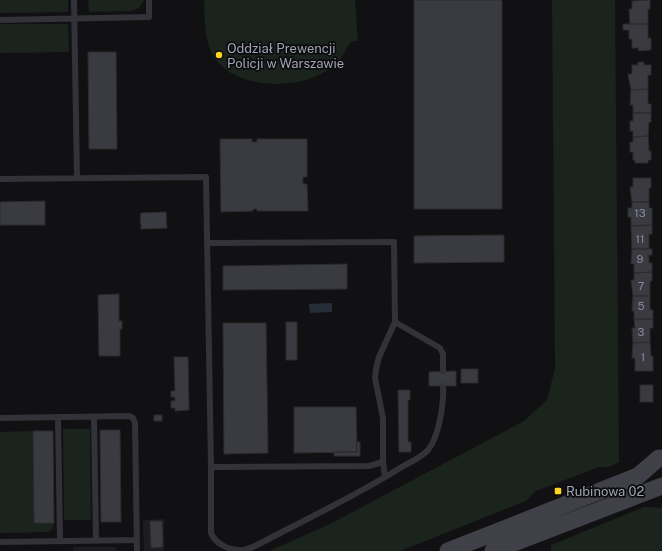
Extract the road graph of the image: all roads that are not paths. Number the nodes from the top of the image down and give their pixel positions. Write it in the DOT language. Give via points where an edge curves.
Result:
graph roads {
  1 [pos="74,0"];
  2 [pos="149,0"];
  3 [pos="74,18"];
  4 [pos="0,20"];
  5 [pos="77,178"];
  6 [pos="0,179"];
  7 [pos="207,244"];
  8 [pos="395,322"];
  9 [pos="443,371"];
  10 [pos="444,386"];
  11 [pos="58,417"];
  12 [pos="94,417"];
  13 [pos="0,418"];
  14 [pos="661,457"];
  15 [pos="383,462"];
  16 [pos="211,466"];
  17 [pos="385,477"];
  18 [pos="662,486"];
  19 [pos="136,540"];
  20 [pos="60,541"];
  21 [pos="96,541"];
  22 [pos="0,542"];
  23 [pos="136,551"];
  24 [pos="448,551"];
  25 [pos="493,551"];
  1 -- 3 [label="lane"];
  2 -- 3 [label="lane" via="149,17"];
  3 -- 4 [label="lane"];
  3 -- 5 [label="lane"];
  5 -- 6 [label="lane"];
  5 -- 7 [label="lane" via="206,177"];
  7 -- 8 [label="lane" via="394,242"];
  7 -- 16 [label="lane"];
  8 -- 9 [label="lane" via="440,348 443,354"];
  8 -- 15 [label="lane" via="379,357 375,378 383,418"];
  10 -- 17 [label="lane" via="442,409 432,443 427,451"];
  11 -- 12 [label="lane"];
  11 -- 13 [label="lane"];
  11 -- 20 [label="lane"];
  12 -- 19 [label="lane" via="129,416 134,420"];
  12 -- 21 [label="lane"];
  14 -- 24 [label="street" via="638,476"];
  15 -- 16 [label="lane" via="369,466"];
  15 -- 17 [label="lane"];
  16 -- 17 [label="lane" via="211,533 220,544 231,549 245,550"];
  18 -- 25 [label="street"];
  19 -- 21 [label="lane"];
  19 -- 23 [label="lane"];
  20 -- 21 [label="lane"];
  20 -- 22 [label="lane"];
}
